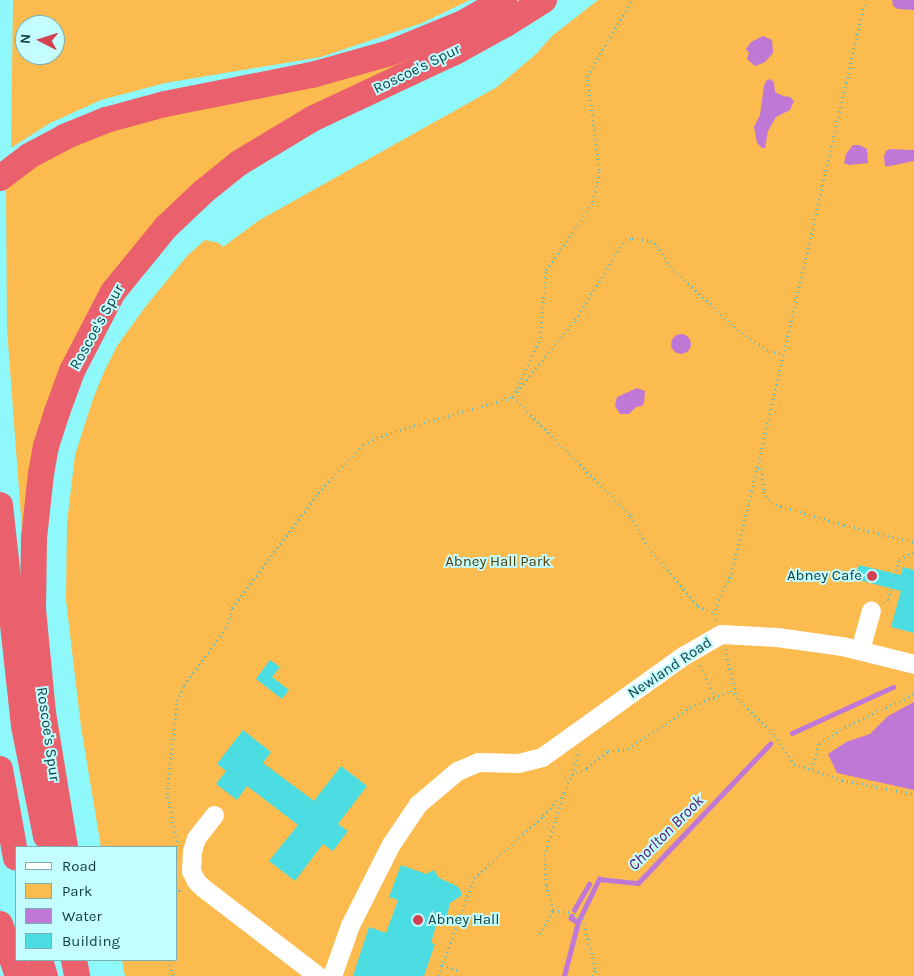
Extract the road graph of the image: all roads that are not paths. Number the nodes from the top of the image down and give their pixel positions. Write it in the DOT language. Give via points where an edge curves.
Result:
graph roads {
  1 [pos="504,0"];
  2 [pos="544,0"];
  3 [pos="0,178"];
  4 [pos="0,505"];
  5 [pos="871,610"];
  6 [pos="860,650"];
  7 [pos="914,664"];
  8 [pos="0,769"];
  9 [pos="214,815"];
  10 [pos="48,846"];
  11 [pos="66,846"];
  12 [pos="15,852"];
  13 [pos="0,924"];
  14 [pos="40,961"];
  15 [pos="74,961"];
  16 [pos="78,961"];
  17 [pos="18,976"];
  18 [pos="45,976"];
  19 [pos="79,976"];
  20 [pos="318,976"];
  21 [pos="332,976"];
  1 -- 3 [label="highway, Roscoe's Spur" via="463,22 390,53 312,75 165,104 106,120 28,156"];
  2 -- 11 [label="highway, Roscoe's Spur" via="453,53 314,118 239,164 166,227 108,300 72,372 46,446 34,538 33,610 42,704"];
  4 -- 10 [label="highway" via="24,726"];
  5 -- 6 [label="street"];
  6 -- 7 [label="street, Newland Road"];
  6 -- 21 [label="street, Newland Road" via="792,639 721,634 693,650 542,757 518,763 478,762 457,771 418,804 391,844 350,925"];
  8 -- 12 [label="highway"];
  9 -- 20 [label="street" via="196,838 192,851 191,871 196,881"];
  13 -- 17 [label="highway"];
  14 -- 18 [label="highway"];
  15 -- 19 [label="highway"];
  16 -- 19 [label="highway"];
}
